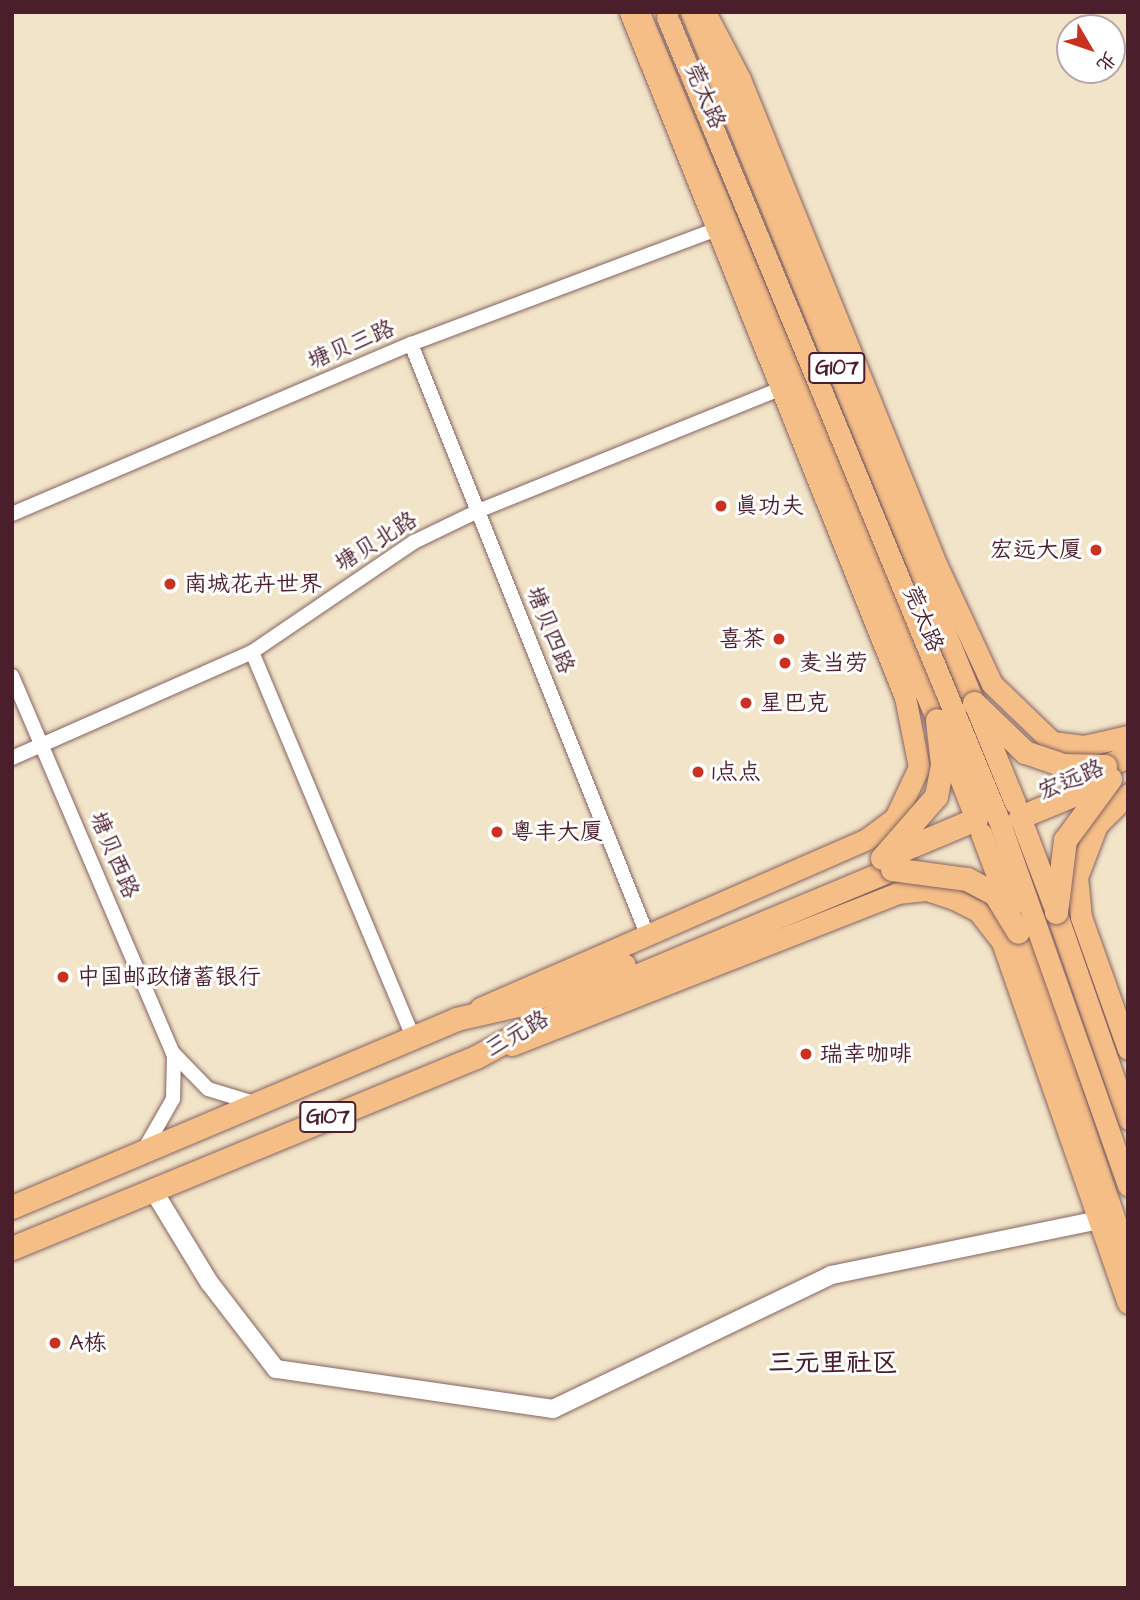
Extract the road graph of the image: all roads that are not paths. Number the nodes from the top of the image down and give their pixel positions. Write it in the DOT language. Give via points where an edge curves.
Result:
graph roads {
  1 [pos="630,12"];
  2 [pos="639,12"];
  3 [pos="691,12"];
  4 [pos="705,12"];
  5 [pos="665,14"];
  6 [pos="712,230"];
  7 [pos="411,344"];
  8 [pos="777,390"];
  9 [pos="478,511"];
  10 [pos="12,513"];
  11 [pos="252,652"];
  12 [pos="12,676"];
  13 [pos="974,704"];
  14 [pos="937,720"];
  15 [pos="1128,736"];
  16 [pos="1052,742"];
  17 [pos="43,745"];
  18 [pos="1128,756"];
  19 [pos="12,758"];
  20 [pos="1118,778"];
  21 [pos="908,794"];
  22 [pos="1018,810"];
  23 [pos="979,826"];
  24 [pos="1082,854"];
  25 [pos="887,864"];
  26 [pos="954,899"];
  27 [pos="1056,912"];
  28 [pos="1018,932"];
  29 [pos="647,934"];
  30 [pos="634,969"];
  31 [pos="456,1019"];
  32 [pos="413,1038"];
  33 [pos="1128,1049"];
  34 [pos="173,1053"];
  35 [pos="476,1057"];
  36 [pos="258,1103"];
  37 [pos="1128,1119"];
  38 [pos="138,1154"];
  39 [pos="1128,1186"];
  40 [pos="153,1190"];
  41 [pos="12,1207"];
  42 [pos="1099,1220"];
  43 [pos="12,1248"];
  44 [pos="1128,1258"];
  45 [pos="1128,1303"];
  1 -- 6 [label="main road"];
  2 -- 14 [label="main road, 莞太路"];
  3 -- 13 [label="main road, 莞太路 / G107"];
  4 -- 16 [label="main road" via="740,79 964,629 992,684"];
  5 -- 39 [label="main road, bridge" via="998,818"];
  6 -- 7 [label="street, 塘贝三路"];
  6 -- 8 [label="main road"];
  7 -- 9 [label="street, 塘贝四路"];
  7 -- 10 [label="street, 塘贝三路"];
  8 -- 9 [label="street, 塘贝北路"];
  8 -- 21 [label="main road" via="905,697 919,768"];
  9 -- 11 [label="street, 塘贝北路" via="414,542"];
  9 -- 29 [label="street, 塘贝四路"];
  11 -- 17 [label="street, 塘贝北路"];
  11 -- 32 [label="street"];
  12 -- 17 [label="street, 塘贝西路"];
  13 -- 20 [label="highway, bridge" via="1025,752"];
  13 -- 22 [label="main road, 莞太路 / G107, bridge"];
  14 -- 23 [label="main road, 莞太路, bridge"];
  14 -- 25 [label="highway, bridge" via="942,764 936,796"];
  15 -- 16 [label="main road" via="1084,746"];
  16 -- 21 [label="main road" via="1026,729 967,730 927,759"];
  16 -- 24 [label="main road" via="1074,764 1087,792 1090,824"];
  17 -- 19 [label="street, 塘贝北路"];
  17 -- 34 [label="street, 塘贝西路"];
  18 -- 20 [label="highway, 宏远路 / G107"];
  20 -- 22 [label="highway, 宏远路 / G107, bridge"];
  20 -- 24 [label="main road"];
  20 -- 27 [label="highway, bridge" via="1065,840"];
  21 -- 26 [label="main road" via="906,825 913,854 930,880"];
  21 -- 29 [label="main road" via="895,818 867,839"];
  22 -- 23 [label="highway, 三元路 / G107, bridge"];
  22 -- 27 [label="main road, 莞太路, bridge"];
  23 -- 25 [label="highway, 三元路 / G107, bridge"];
  23 -- 28 [label="main road, 莞太路, bridge"];
  24 -- 26 [label="main road" via="1066,879 1032,901 983,908"];
  24 -- 33 [label="main road" via="1081,917"];
  25 -- 28 [label="highway, bridge" via="968,879 995,894"];
  25 -- 30 [label="highway, 三元路 / G107"];
  26 -- 35 [label="main road" via="927,890 897,892"];
  26 -- 42 [label="main road" via="978,911 1002,942"];
  27 -- 37 [label="main road, 莞太路"];
  28 -- 44 [label="main road, 莞太路"];
  29 -- 31 [label="main road"];
  30 -- 31 [label="highway, 三元路 / G107"];
  30 -- 35 [label="highway, 三元路 / G107" via="526,1025"];
  31 -- 32 [label="highway, 三元路 / G107"];
  32 -- 36 [label="highway, 三元路 / G107"];
  34 -- 36 [label="street" via="208,1089"];
  34 -- 38 [label="street" via="169,1111"];
  35 -- 40 [label="highway, 三元路 / G107"];
  36 -- 38 [label="highway, 三元路 / G107"];
  38 -- 41 [label="highway, 三元路 / G107"];
  40 -- 42 [label="street" via="209,1282 275,1369 553,1409 831,1275"];
  40 -- 43 [label="highway, 三元路 / G107"];
  42 -- 45 [label="main road"];
}
